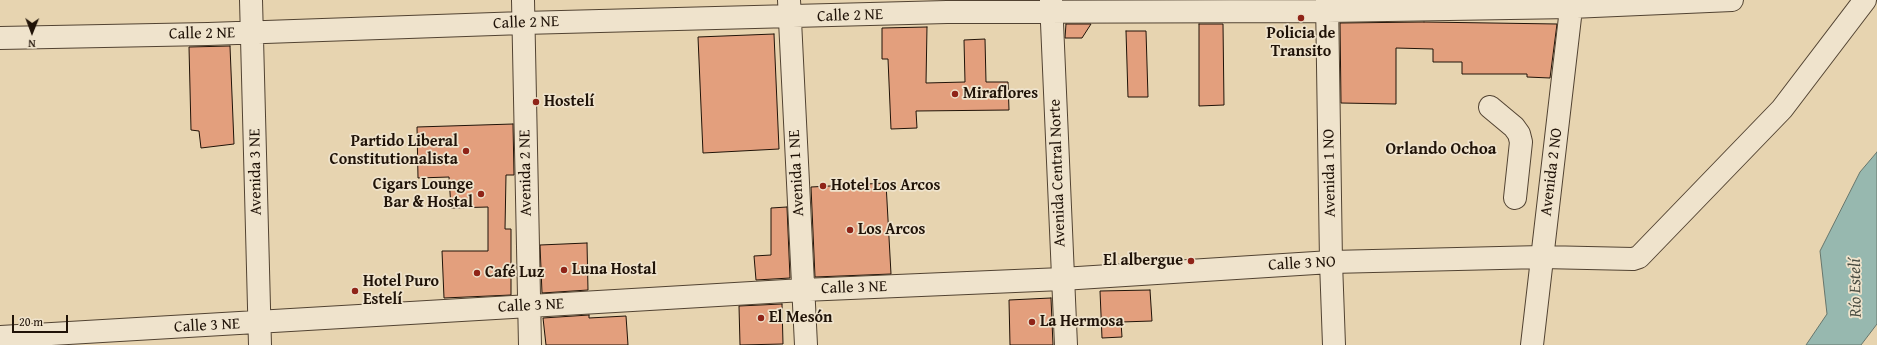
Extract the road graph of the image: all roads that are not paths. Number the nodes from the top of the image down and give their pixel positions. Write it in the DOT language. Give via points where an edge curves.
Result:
graph roads {
  1 [pos="251,0"];
  2 [pos="523,0"];
  3 [pos="1732,0"];
  4 [pos="1866,0"];
  5 [pos="1572,3"];
  6 [pos="1877,4"];
  7 [pos="1052,6"];
  8 [pos="1327,6"];
  9 [pos="789,9"];
  10 [pos="523,23"];
  11 [pos="252,33"];
  12 [pos="0,38"];
  13 [pos="1490,107"];
  14 [pos="1521,142"];
  15 [pos="1555,143"];
  16 [pos="1515,198"];
  17 [pos="1542,257"];
  18 [pos="1331,262"];
  19 [pos="1062,279"];
  20 [pos="802,290"];
  21 [pos="529,307"];
  22 [pos="260,323"];
  23 [pos="0,337"];
  24 [pos="260,345"];
  25 [pos="530,345"];
  26 [pos="806,345"];
  27 [pos="1066,345"];
  28 [pos="1334,345"];
  29 [pos="1532,345"];
  1 -- 11 [label="street, Avenida 3 NE"];
  2 -- 10 [label="street, Avenida 2 NE"];
  3 -- 5 [label="street, Calle 2 NE"];
  4 -- 6 [label="street"];
  4 -- 17 [label="street, Calle 3 NO" via="1782,109 1638,257"];
  5 -- 8 [label="street, Calle 2 NE"];
  5 -- 15 [label="street, Avenida 2 NO"];
  7 -- 8 [label="street, Calle 2 NE"];
  7 -- 9 [label="street, Calle 2 NE" via="947,12"];
  7 -- 19 [label="street, Avenida Central Norte"];
  8 -- 18 [label="street, Avenida 1 NO"];
  9 -- 10 [label="street, Calle 2 NE"];
  9 -- 20 [label="street, Avenida 1 NE"];
  10 -- 11 [label="street, Calle 2 NE"];
  10 -- 21 [label="street, Avenida 2 NE"];
  11 -- 12 [label="street, Calle 2 NE"];
  11 -- 22 [label="street, Avenida 3 NE"];
  13 -- 14 [label="street" via="1514,127"];
  14 -- 15 [label="street"];
  14 -- 16 [label="street"];
  15 -- 17 [label="street, Avenida 2 NO"];
  17 -- 18 [label="street, Calle 3 NO"];
  17 -- 29 [label="street, Avenida 2 NO"];
  18 -- 19 [label="street, Calle 3 NO"];
  18 -- 28 [label="street, Avenida 1 NO"];
  19 -- 20 [label="street, Calle 3 NE"];
  19 -- 27 [label="street, Avenida Central Norte"];
  20 -- 21 [label="street, Calle 3 NE"];
  20 -- 26 [label="street, Avenida 1 NE"];
  21 -- 22 [label="street, Calle 3 NE"];
  21 -- 25 [label="street, Avenida 2 NE"];
  22 -- 23 [label="street, Calle 3 NE"];
  22 -- 24 [label="street, Avenida 3 NE"];
}
